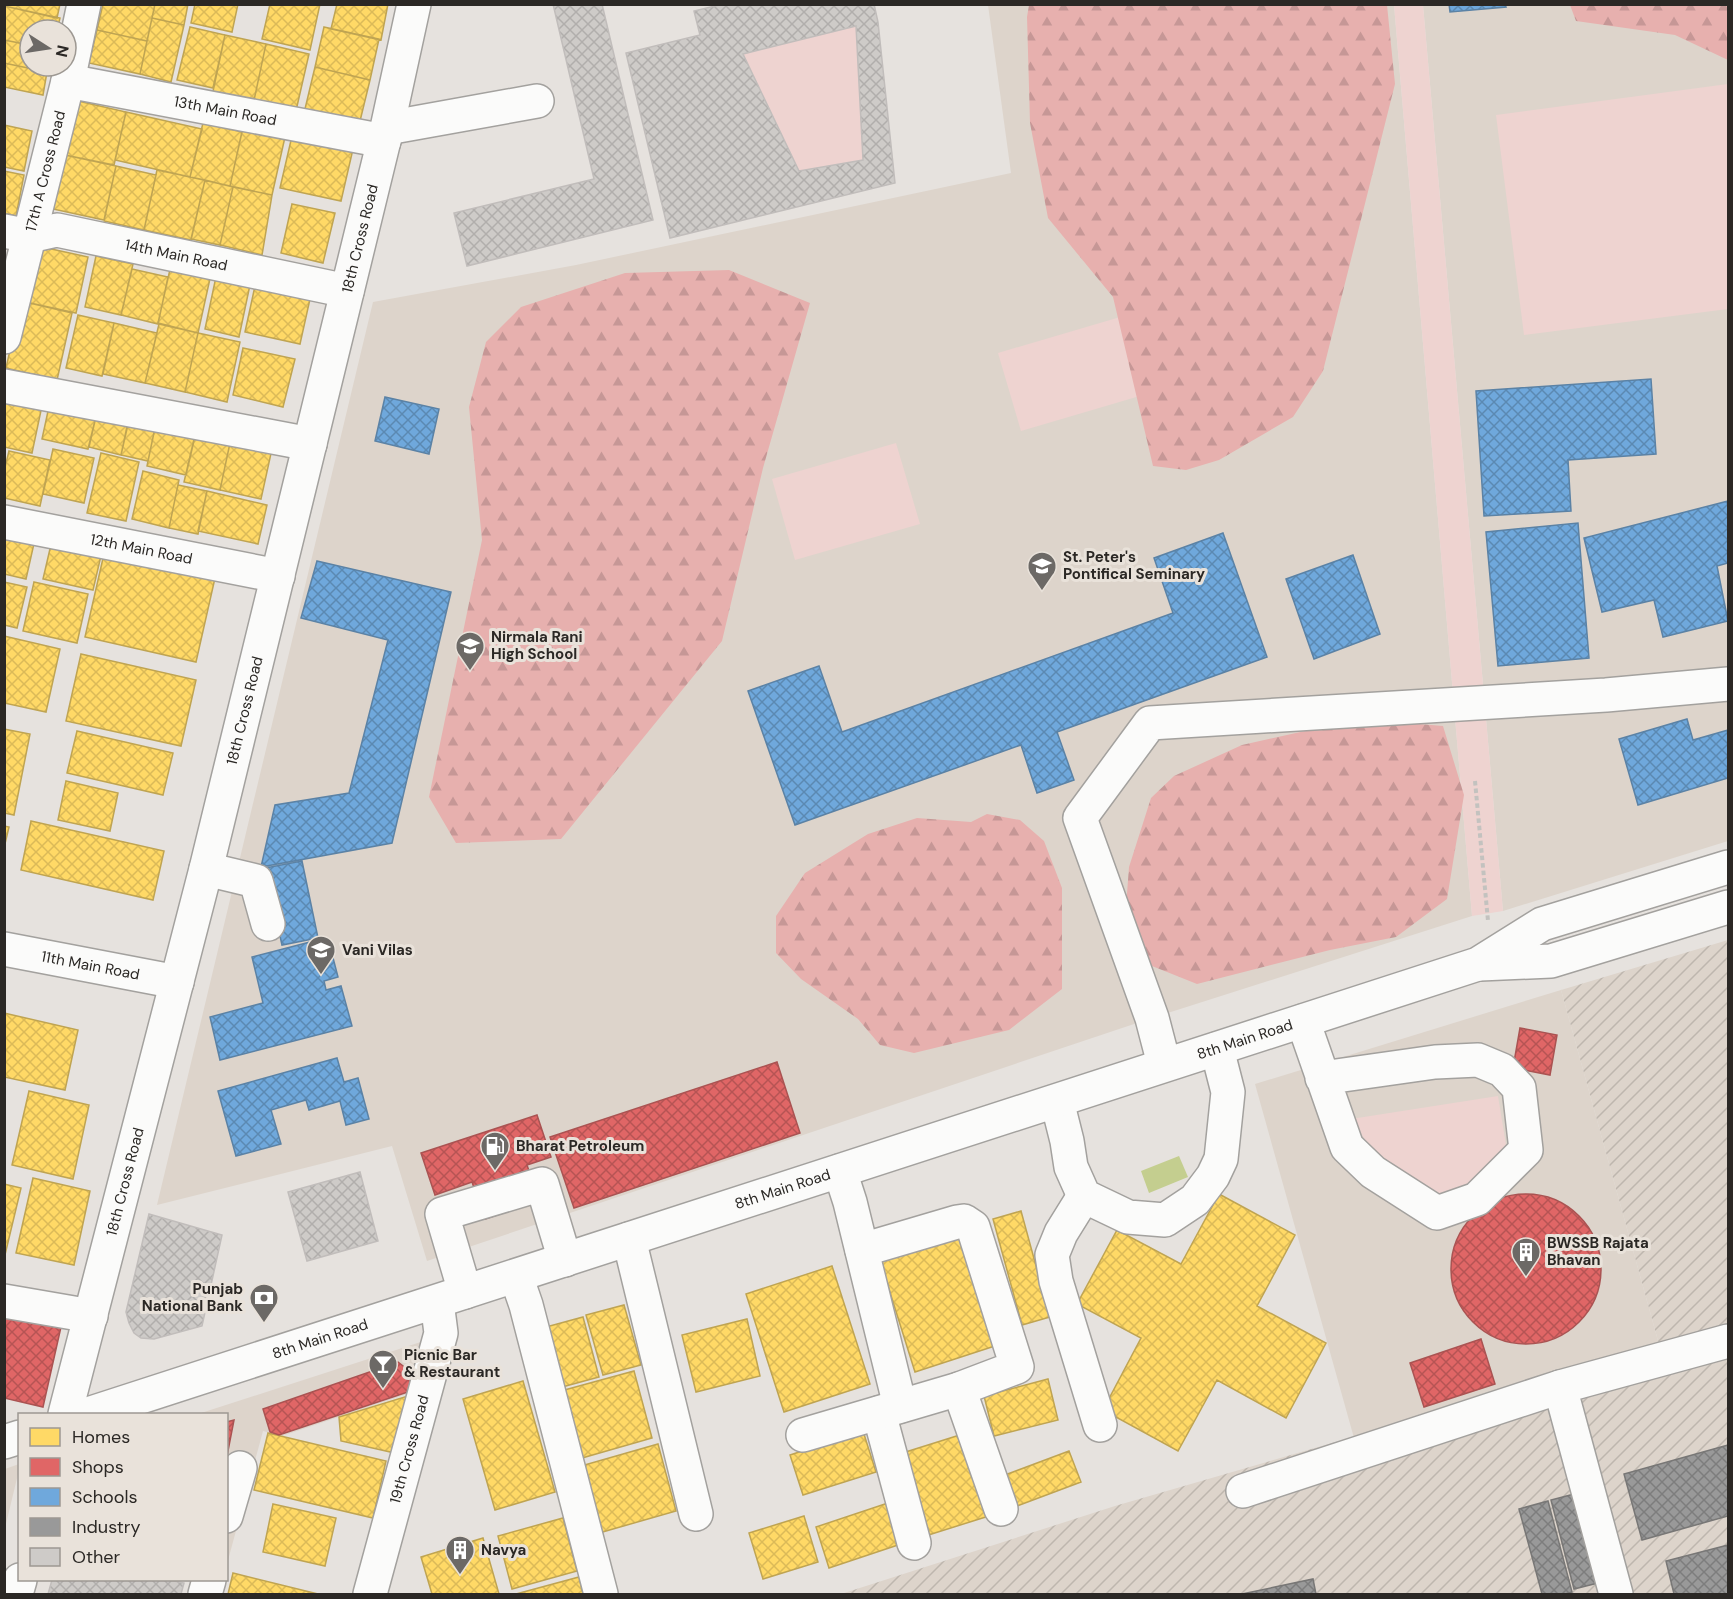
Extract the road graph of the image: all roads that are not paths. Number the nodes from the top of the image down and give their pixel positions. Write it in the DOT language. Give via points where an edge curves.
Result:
graph roads {
  1 [pos="84,4"];
  2 [pos="414,4"];
  3 [pos="68,81"];
  4 [pos="537,101"];
  5 [pos="385,134"];
  6 [pos="17,234"];
  7 [pos="347,291"];
  8 [pos="4,337"];
  9 [pos="4,386"];
  10 [pos="310,444"];
  11 [pos="4,522"];
  12 [pos="278,576"];
  13 [pos="1728,684"];
  14 [pos="206,869"];
  15 [pos="1726,879"];
  16 [pos="1728,907"];
  17 [pos="268,924"];
  18 [pos="4,949"];
  19 [pos="1478,964"];
  20 [pos="177,982"];
  21 [pos="1303,1021"];
  22 [pos="1217,1049"];
  23 [pos="1164,1064"];
  24 [pos="1322,1078"];
  25 [pos="1057,1101"];
  26 [pos="840,1171"];
  27 [pos="1084,1197"];
  28 [pos="629,1239"];
  29 [pos="862,1250"];
  30 [pos="565,1260"];
  31 [pos="516,1276"];
  32 [pos="451,1297"];
  33 [pos="4,1301"];
  34 [pos="91,1316"];
  35 [pos="1728,1341"];
  36 [pos="1560,1387"];
  37 [pos="959,1389"];
  38 [pos="890,1410"];
  39 [pos="65,1413"];
  40 [pos="91,1413"];
  41 [pos="1100,1425"];
  42 [pos="803,1435"];
  43 [pos="240,1468"];
  44 [pos="1243,1491"];
  45 [pos="228,1509"];
  46 [pos="1001,1509"];
  47 [pos="696,1514"];
  48 [pos="914,1543"];
  49 [pos="370,1594"];
  50 [pos="601,1594"];
  51 [pos="1616,1594"];
  1 -- 3 [label="street, 17th A Cross Road"];
  2 -- 5 [label="street, 18th Cross Road"];
  3 -- 5 [label="street, 13th Main Road"];
  3 -- 6 [label="street, 17th A Cross Road"];
  4 -- 5 [label="street"];
  5 -- 7 [label="street, 18th Cross Road"];
  6 -- 7 [label="street, 14th Main Road" via="57,230"];
  6 -- 8 [label="street, 17th A Cross Road"];
  7 -- 10 [label="street, 18th Cross Road"];
  9 -- 10 [label="street"];
  10 -- 12 [label="street, 18th Cross Road"];
  11 -- 12 [label="street, 12th Main Road"];
  12 -- 14 [label="street, 18th Cross Road"];
  13 -- 23 [label="street" via="1150,723 1080,818 1152,1018"];
  14 -- 17 [label="street" via="256,881"];
  14 -- 20 [label="street, 18th Cross Road"];
  15 -- 19 [label="street, 8th Main Road" via="1542,924"];
  16 -- 19 [label="street, 8th Main Road" via="1551,962"];
  18 -- 20 [label="street, 11th Main Road"];
  19 -- 21 [label="street, 8th Main Road"];
  20 -- 34 [label="street, 18th Cross Road"];
  21 -- 22 [label="street, 8th Main Road"];
  21 -- 24 [label="street"];
  22 -- 23 [label="street, 8th Main Road"];
  22 -- 27 [label="street" via="1228,1092 1221,1159 1214,1176 1195,1200 1164,1220 1128,1217"];
  23 -- 25 [label="street, 8th Main Road"];
  24 -- 24 [label="street" via="1347,1147 1373,1172 1437,1213 1477,1199 1526,1150 1519,1088 1502,1070 1479,1060 1435,1062"];
  25 -- 26 [label="street, 8th Main Road"];
  25 -- 27 [label="street" via="1071,1167"];
  26 -- 28 [label="street, 8th Main Road"];
  26 -- 29 [label="street"];
  27 -- 41 [label="street" via="1052,1255 1056,1281"];
  28 -- 30 [label="street, 8th Main Road"];
  28 -- 47 [label="street"];
  29 -- 37 [label="street" via="957,1222 964,1221 973,1227 1017,1367"];
  29 -- 38 [label="street"];
  30 -- 31 [label="street, 8th Main Road"];
  30 -- 32 [label="street, 19th Cross Road" via="542,1184 442,1214"];
  31 -- 32 [label="street, 8th Main Road"];
  31 -- 50 [label="street"];
  32 -- 40 [label="street, 8th Main Road"];
  32 -- 49 [label="street, 19th Cross Road"];
  33 -- 34 [label="street"];
  34 -- 39 [label="street, 18th Cross Road"];
  35 -- 36 [label="street"];
  36 -- 44 [label="street"];
  36 -- 51 [label="street"];
  37 -- 38 [label="street"];
  37 -- 46 [label="street"];
  38 -- 42 [label="street"];
  38 -- 48 [label="street"];
  43 -- 45 [label="street"];
}
